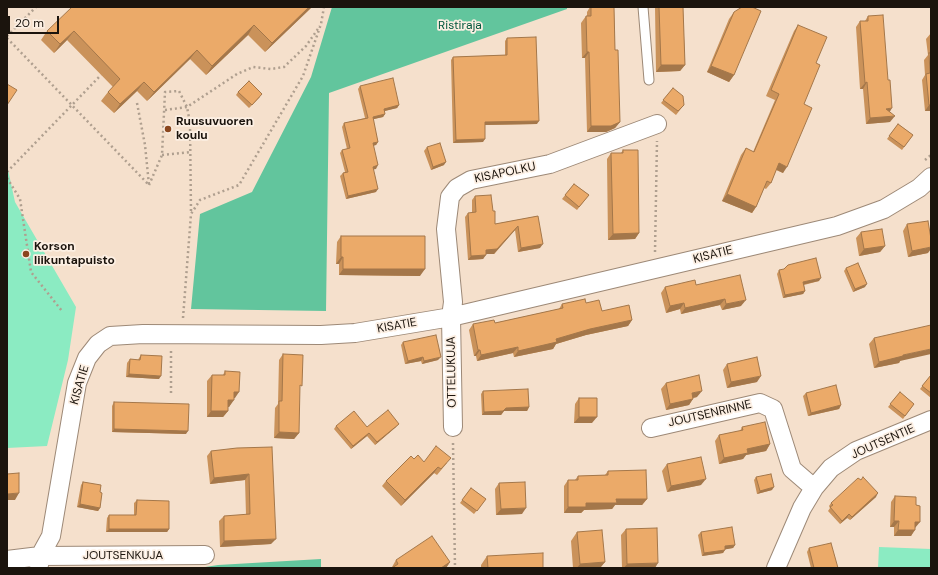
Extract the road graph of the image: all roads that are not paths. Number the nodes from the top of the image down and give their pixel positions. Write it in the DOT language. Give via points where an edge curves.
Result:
graph roads {
  1 [pos="643,7"];
  2 [pos="649,80"];
  3 [pos="657,124"];
  4 [pos="931,177"];
  5 [pos="451,317"];
  6 [pos="931,420"];
  7 [pos="453,427"];
  8 [pos="651,428"];
  9 [pos="814,488"];
  10 [pos="205,556"];
  11 [pos="7,560"];
  12 [pos="40,562"];
  13 [pos="776,568"];
  1 -- 2 [label="lane"];
  3 -- 5 [label="street, KISAPOLKU" via="550,164 471,180 457,188 450,197 446,229 453,302"];
  4 -- 5 [label="street, KISATIE" via="919,188 884,209 837,226"];
  5 -- 7 [label="street, OTTELUKUJA"];
  5 -- 12 [label="street, KISATIE" via="341,334 110,336 98,344 87,358 77,383 52,536"];
  6 -- 9 [label="street, JOUTSENTIE" via="856,452 831,468"];
  8 -- 9 [label="street, JOUTSENRINNE" via="760,403 773,409 792,469"];
  9 -- 13 [label="street, JOUTSENTIE" via="802,508"];
  10 -- 12 [label="street, JOUTSENKUJA"];
  11 -- 12 [label="street"];
}
